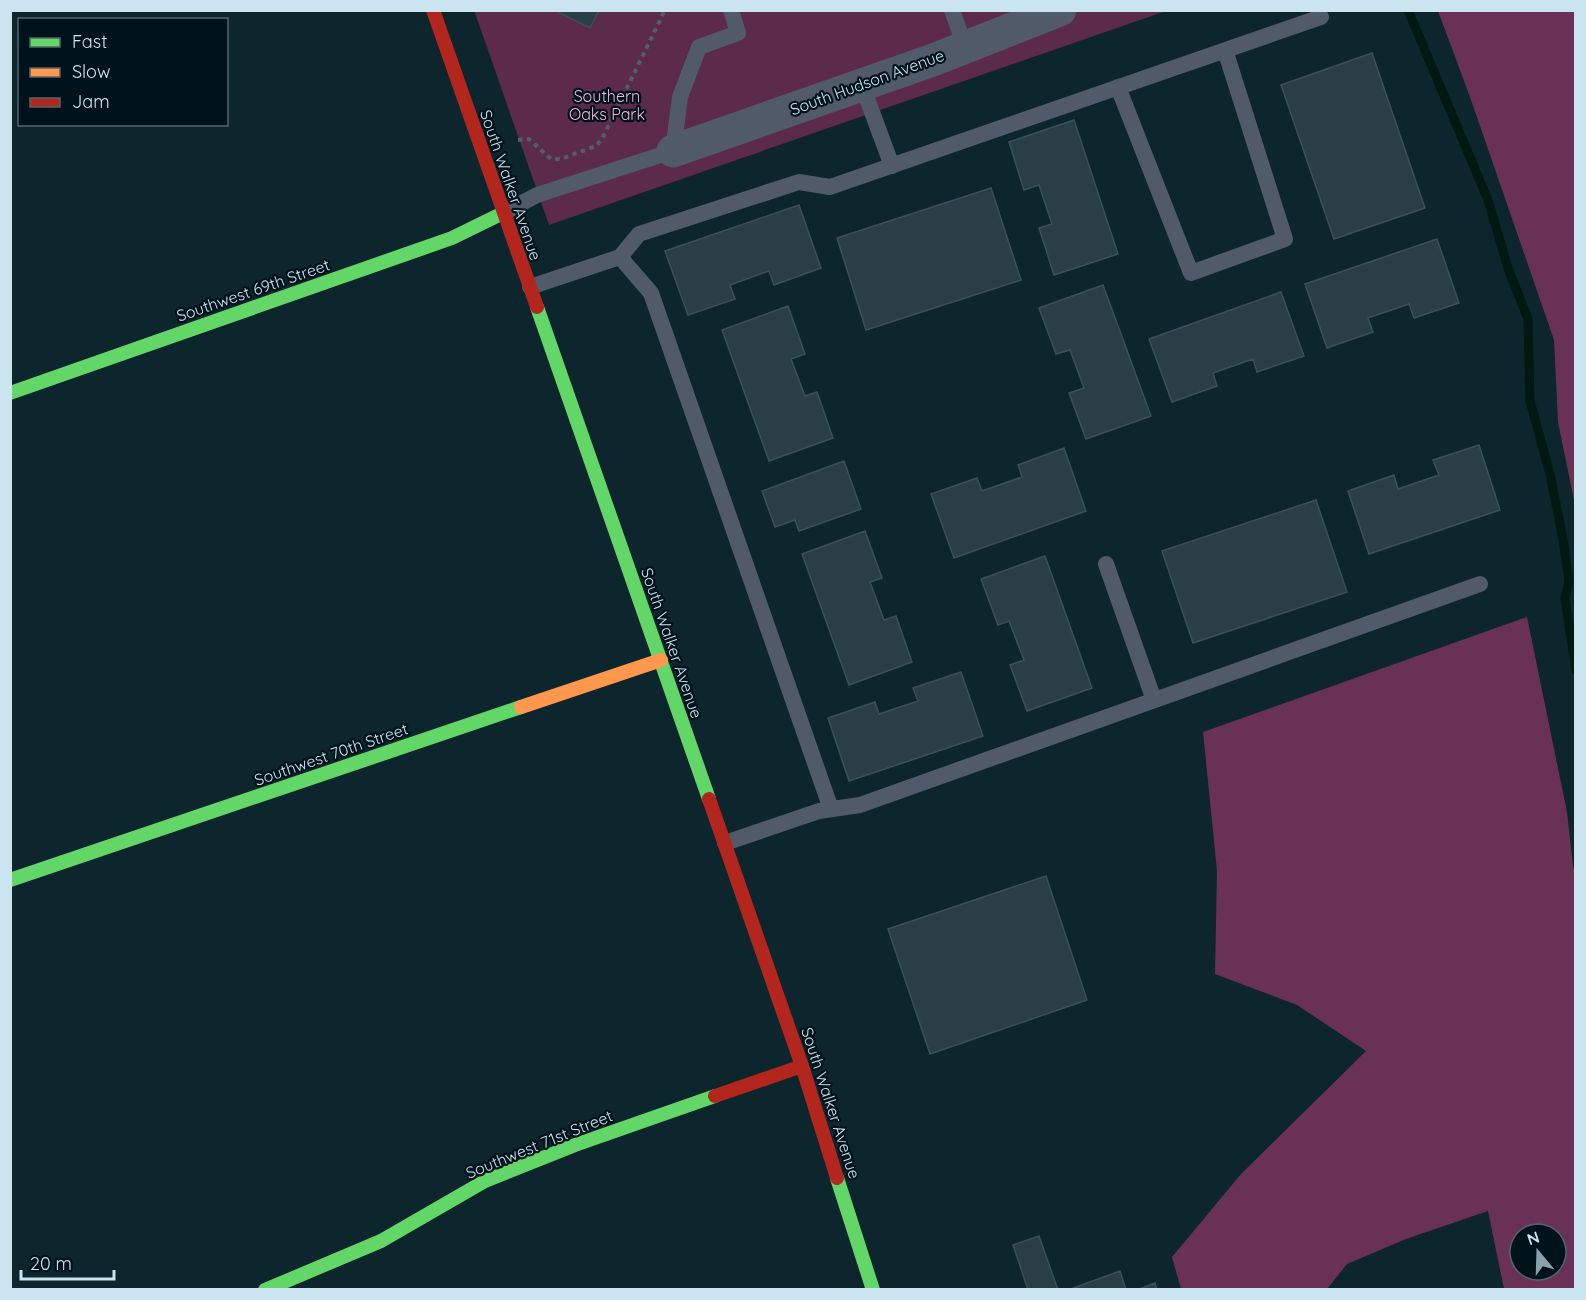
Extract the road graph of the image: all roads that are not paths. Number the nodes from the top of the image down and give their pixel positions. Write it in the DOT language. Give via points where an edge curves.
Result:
graph roads {
  1 [pos="433,10"];
  2 [pos="731,10"];
  3 [pos="952,10"];
  4 [pos="1060,10"];
  5 [pos="1321,17"];
  6 [pos="965,47"];
  7 [pos="1225,50"];
  8 [pos="862,85"];
  9 [pos="1118,87"];
  10 [pos="674,151"];
  11 [pos="892,166"];
  12 [pos="503,213"];
  13 [pos="620,257"];
  14 [pos="530,287"];
  15 [pos="10,393"];
  16 [pos="1106,564"];
  17 [pos="1480,584"];
  18 [pos="661,660"];
  19 [pos="1154,700"];
  20 [pos="831,809"];
  21 [pos="724,843"];
  22 [pos="10,880"];
  23 [pos="802,1066"];
  24 [pos="266,1290"];
  25 [pos="873,1290"];
  1 -- 12 [label="street, South Walker Avenue"];
  2 -- 10 [label="lane" via="738,33 699,47 680,97"];
  3 -- 6 [label="lane"];
  4 -- 6 [label="street, South Hudson Avenue"];
  5 -- 7 [label="lane"];
  6 -- 8 [label="street, South Hudson Avenue"];
  7 -- 9 [label="lane"];
  7 -- 9 [label="lane" via="1285,239 1191,273"];
  8 -- 10 [label="street, South Hudson Avenue"];
  8 -- 11 [label="lane"];
  9 -- 11 [label="lane"];
  10 -- 12 [label="lane" via="537,195"];
  11 -- 13 [label="lane" via="831,187 799,182 639,234"];
  12 -- 14 [label="street, South Walker Avenue"];
  12 -- 15 [label="street, Southwest 69th Street" via="452,238"];
  13 -- 14 [label="lane"];
  13 -- 20 [label="lane" via="651,293"];
  14 -- 18 [label="street, South Walker Avenue"];
  16 -- 19 [label="lane"];
  17 -- 19 [label="lane"];
  18 -- 21 [label="street, South Walker Avenue"];
  18 -- 22 [label="street, Southwest 70th Street"];
  19 -- 20 [label="lane" via="860,805"];
  20 -- 21 [label="lane"];
  21 -- 23 [label="street, South Walker Avenue"];
  23 -- 24 [label="street, Southwest 71st Street" via="575,1145 485,1181 381,1241"];
  23 -- 25 [label="street, South Walker Avenue"];
}
